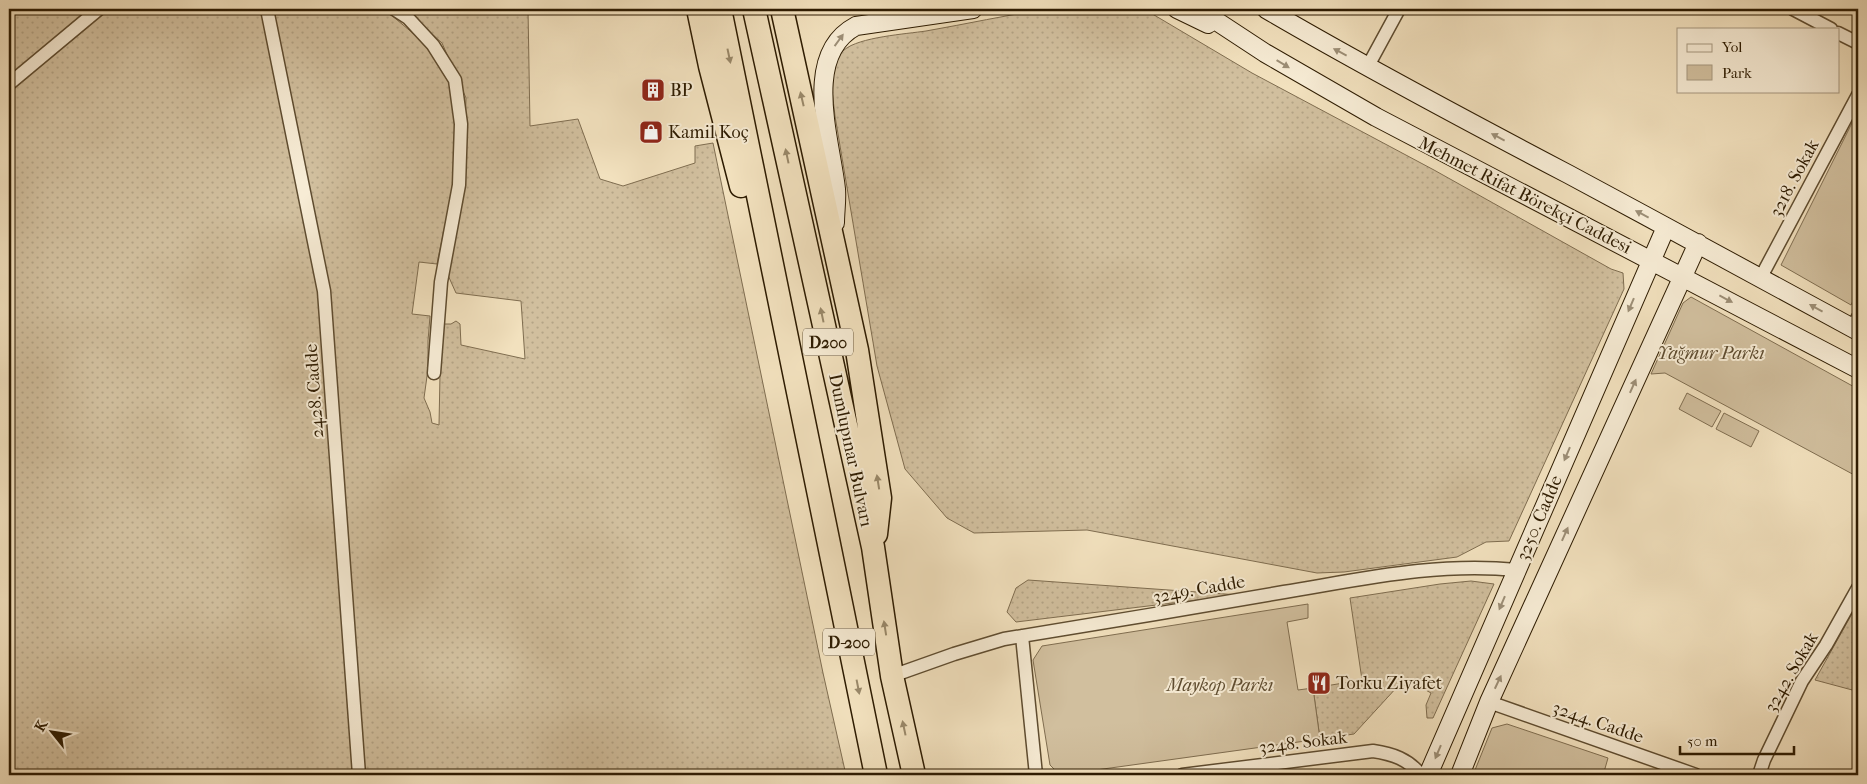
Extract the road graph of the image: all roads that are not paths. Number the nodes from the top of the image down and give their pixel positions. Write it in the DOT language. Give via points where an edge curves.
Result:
graph roads {
  1 [pos="99,9"];
  2 [pos="267,9"];
  3 [pos="394,9"];
  4 [pos="698,9"];
  5 [pos="720,9"];
  6 [pos="754,9"];
  7 [pos="782,9"];
  8 [pos="878,9"];
  9 [pos="907,9"];
  10 [pos="973,9"];
  11 [pos="1177,9"];
  12 [pos="1198,9"];
  13 [pos="1266,9"];
  14 [pos="1399,9"];
  15 [pos="1794,9"];
  16 [pos="1829,28"];
  17 [pos="1840,33"];
  18 [pos="1858,43"];
  19 [pos="1256,47"];
  20 [pos="1368,66"];
  21 [pos="9,84"];
  22 [pos="1858,95"];
  23 [pos="1666,227"];
  24 [pos="834,241"];
  25 [pos="1698,243"];
  26 [pos="1651,260"];
  27 [pos="1683,276"];
  28 [pos="1762,277"];
  29 [pos="1856,325"];
  30 [pos="1858,369"];
  31 [pos="434,373"];
  32 [pos="873,547"];
  33 [pos="832,553"];
  34 [pos="1517,570"];
  35 [pos="1858,588"];
  36 [pos="1022,636"];
  37 [pos="892,676"];
  38 [pos="1464,692"];
  39 [pos="1488,702"];
  40 [pos="867,732"];
  41 [pos="359,775"];
  42 [pos="869,775"];
  43 [pos="876,775"];
  44 [pos="914,775"];
  45 [pos="1036,775"];
  46 [pos="1182,775"];
  47 [pos="1421,775"];
  48 [pos="1428,775"];
  49 [pos="1460,775"];
  50 [pos="1696,775"];
  51 [pos="1760,775"];
  1 -- 21 [label="street"];
  2 -- 41 [label="street, 2428. Cadde" via="324,291"];
  3 -- 31 [label="street" via="408,18 433,45 455,80 461,124 459,185 441,282"];
  4 -- 33 [label="highway" via="798,444"];
  5 -- 33 [label="highway, D200, one-way"];
  32 -- 6 [label="highway, Dumlupınar Bulvarı / D200, one-way"];
  24 -- 7 [label="highway, one-way"];
  8 -- 9 [label="main road" via="884,12"];
  24 -- 10 [label="main road, one-way" via="836,191 822,93 829,56 846,31 856,26"];
  11 -- 19 [label="main road"];
  12 -- 19 [label="main road, Mehmet Rifat Börekçi Caddesi"];
  20 -- 13 [label="main road, Mehmet Rifat Börekçi Caddesi, one-way"];
  14 -- 20 [label="street"];
  15 -- 16 [label="street"];
  17 -- 18 [label="street"];
  19 -- 26 [label="main road, Mehmet Rifat Börekçi Caddesi, one-way" via="1376,117"];
  23 -- 20 [label="main road, Mehmet Rifat Börekçi Caddesi, one-way"];
  22 -- 28 [label="street, 3218. Sokak"];
  23 -- 25 [label="main road, Mehmet Rifat Börekçi Caddesi"];
  23 -- 26 [label="main road, 3250. Cadde"];
  32 -- 24 [label="highway, one-way" via="880,498 857,350"];
  25 -- 27 [label="main road, 3250. Cadde"];
  25 -- 28 [label="main road, Mehmet Rifat Börekçi Caddesi"];
  26 -- 27 [label="main road, Mehmet Rifat Börekçi Caddesi"];
  26 -- 34 [label="main road, 3250. Cadde, one-way"];
  27 -- 30 [label="main road, Mehmet Rifat Börekçi Caddesi, one-way"];
  39 -- 27 [label="main road, 3250. Cadde, one-way"];
  29 -- 28 [label="main road, Mehmet Rifat Börekçi Caddesi, one-way"];
  37 -- 32 [label="highway, Dumlupınar Bulvarı / D200, one-way"];
  33 -- 40 [label="highway, D-200, one-way"];
  34 -- 36 [label="street, 3249. Cadde" via="1467,567 1393,573"];
  34 -- 38 [label="main road, 3250. Cadde, one-way"];
  35 -- 51 [label="street, 3242. Sokak" via="1802,681"];
  36 -- 37 [label="street, 3249. Cadde" via="978,646"];
  36 -- 45 [label="street"];
  44 -- 37 [label="highway, Dumlupınar Bulvarı, one-way"];
  38 -- 39 [label="main road"];
  38 -- 48 [label="main road, 3250. Cadde, one-way"];
  39 -- 49 [label="main road, 3250. Cadde"];
  39 -- 50 [label="street, 3244. Cadde"];
  40 -- 42 [label="highway"];
  40 -- 43 [label="highway, D-200"];
  46 -- 47 [label="street, 3248. Sokak" via="1373,751 1403,760"];
}
